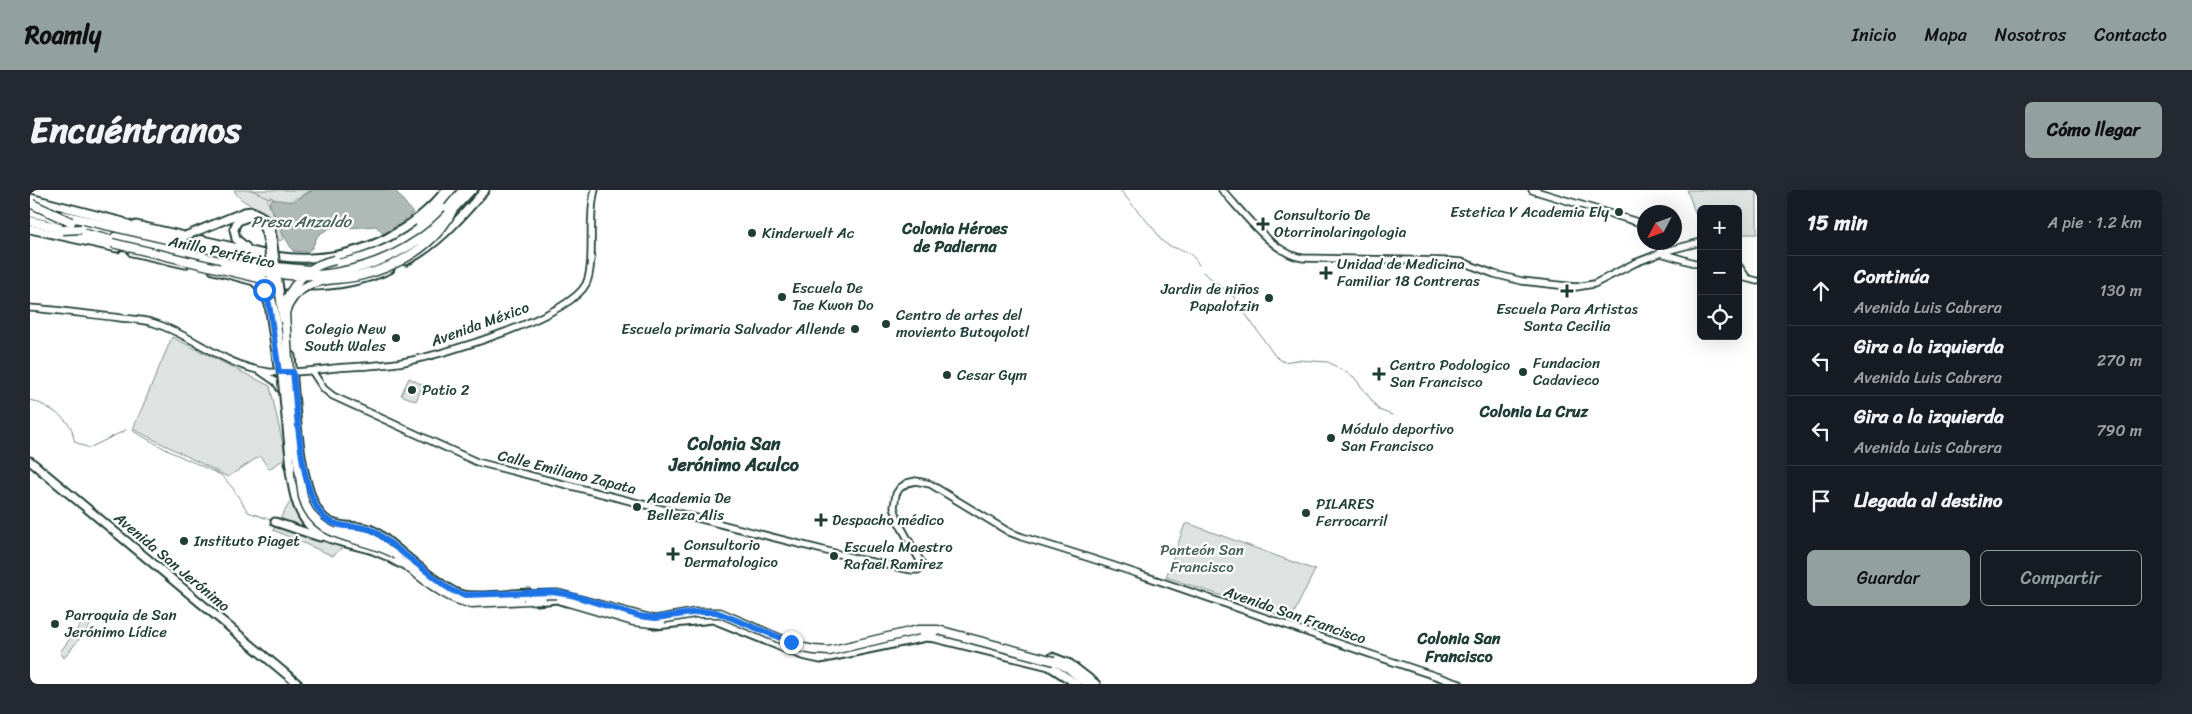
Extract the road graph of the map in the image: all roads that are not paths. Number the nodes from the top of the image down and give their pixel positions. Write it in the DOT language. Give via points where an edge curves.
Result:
graph roads {
  1 [pos="446,190"];
  2 [pos="454,190"];
  3 [pos="461,190"];
  4 [pos="471,190"];
  5 [pos="485,190"];
  6 [pos="595,190"];
  7 [pos="1222,190"];
  8 [pos="1532,190"];
  9 [pos="30,198"];
  10 [pos="474,202"];
  11 [pos="30,203"];
  12 [pos="453,209"];
  13 [pos="30,210"];
  14 [pos="30,216"];
  15 [pos="118,221"];
  16 [pos="30,222"];
  17 [pos="71,222"];
  18 [pos="1637,222"];
  19 [pos="59,227"];
  20 [pos="30,228"];
  21 [pos="81,229"];
  22 [pos="186,236"];
  23 [pos="94,242"];
  24 [pos="112,243"];
  25 [pos="1697,243"];
  26 [pos="1682,245"];
  27 [pos="190,246"];
  28 [pos="1660,250"];
  29 [pos="1664,250"];
  30 [pos="263,253"];
  31 [pos="224,262"];
  32 [pos="1697,264"];
  33 [pos="1742,271"];
  34 [pos="1742,278"];
  35 [pos="290,279"];
  36 [pos="1748,280"];
  37 [pos="1757,281"];
  38 [pos="255,282"];
  39 [pos="301,286"];
  40 [pos="317,286"];
  41 [pos="272,291"];
  42 [pos="30,308"];
  43 [pos="282,314"];
  44 [pos="258,370"];
  45 [pos="312,371"];
  46 [pos="293,372"];
  47 [pos="281,373"];
  48 [pos="280,388"];
  49 [pos="282,404"];
  50 [pos="296,405"];
  51 [pos="30,461"];
  52 [pos="303,476"];
  53 [pos="303,516"];
  54 [pos="275,522"];
  55 [pos="335,540"];
  56 [pos="392,552"];
  57 [pos="923,566"];
  58 [pos="722,613"];
  59 [pos="675,621"];
  60 [pos="953,631"];
  61 [pos="952,642"];
  62 [pos="789,645"];
  63 [pos="1054,663"];
  64 [pos="1082,681"];
  65 [pos="298,684"];
  66 [pos="1096,684"];
  67 [pos="1460,684"];
  1 -- 30 [label="main road" via="418,219 394,235 372,244 327,257 280,257"];
  2 -- 47 [label="highway, bridge" via="429,216 400,238 363,254 323,262 304,273 284,304"];
  3 -- 17 [label="highway, bridge" via="442,215 397,248 349,265 315,270 265,266"];
  3 -- 27 [label="highway, Anillo Periférico" via="431,221 408,237 375,254 348,262 315,267 274,264"];
  4 -- 12 [label="highway, bridge"];
  4 -- 35 [label="highway, Anillo Periférico" via="428,237 400,255 351,274"];
  5 -- 10 [label="main road"];
  6 -- 45 [label="street, Avenida México" via="590,213 589,274 585,284 569,302 507,330 407,361"];
  7 -- 28 [label="street" via="1274,246 1289,256 1300,258 1455,261 1522,281 1576,287 1594,284"];
  8 -- 18 [label="street"];
  9 -- 15 [label="main road"];
  10 -- 40 [label="main road" via="424,252 372,277"];
  10 -- 43 [label="main road, bridge" via="413,250 377,268 299,285"];
  11 -- 17 [label="highway, bridge"];
  12 -- 31 [label="highway, bridge" via="419,240 378,261 350,270 290,275"];
  12 -- 56 [label="highway, bridge" via="442,229 426,245 378,271 312,284 291,299 285,317 298,463 308,510 326,530"];
  13 -- 17 [label="highway, bridge"];
  13 -- 27 [label="highway, Anillo Periférico"];
  14 -- 21 [label="highway, bridge"];
  15 -- 22 [label="main road"];
  15 -- 27 [label="highway"];
  16 -- 19 [label="highway, Anillo Periférico"];
  16 -- 21 [label="highway, bridge" via="62,230"];
  19 -- 24 [label="highway"];
  19 -- 35 [label="highway, Anillo Periférico" via="267,278"];
  20 -- 23 [label="main road"];
  21 -- 31 [label="highway"];
  22 -- 30 [label="main road"];
  22 -- 43 [label="main road, bridge" via="244,212 252,211 263,217 271,230"];
  23 -- 24 [label="main road"];
  23 -- 38 [label="main road"];
  24 -- 41 [label="highway, bridge" via="259,278"];
  25 -- 26 [label="street"];
  29 -- 32 [label="street"];
  30 -- 41 [label="main road, bridge" via="241,245 235,237 237,222 254,217 263,224"];
  31 -- 47 [label="highway, bridge" via="250,273 268,291"];
  33 -- 36 [label="street"];
  34 -- 36 [label="street"];
  35 -- 40 [label="highway"];
  36 -- 37 [label="street"];
  38 -- 39 [label="main road"];
  38 -- 47 [label="main road" via="264,290 269,304"];
  39 -- 40 [label="main road"];
  39 -- 46 [label="main road" via="287,309"];
  41 -- 53 [label="main road, bridge" via="291,468"];
  42 -- 44 [label="street" via="154,323"];
  43 -- 52 [label="main road, bridge"];
  44 -- 47 [label="street, Avenida México"];
  44 -- 48 [label="street"];
  45 -- 46 [label="street, Avenida México"];
  45 -- 57 [label="street, Calle Emiliano Zapata" via="333,396 477,462 862,560 912,570"];
  46 -- 47 [label="street, Avenida México"];
  46 -- 50 [label="main road"];
  47 -- 48 [label="main road"];
  47 -- 63 [label="highway, bridge" via="299,495 309,519 324,533 389,554 456,600 471,603 557,599 633,622 654,625 718,617 798,651 818,655 911,637 937,636"];
  48 -- 49 [label="main road"];
  49 -- 50 [label="main road" via="291,399"];
  49 -- 53 [label="main road" via="294,492"];
  50 -- 52 [label="main road"];
  51 -- 65 [label="main road, Avenida San Jerónimo"];
  52 -- 56 [label="highway, bridge" via="308,503 316,516 335,529 374,537"];
  52 -- 56 [label="main road" via="307,503 322,525 348,534 371,528"];
  53 -- 55 [label="main road" via="314,530"];
  54 -- 55 [label="main road"];
  55 -- 56 [label="main road"];
  56 -- 59 [label="main road" via="453,591 465,595 552,592 639,616"];
  56 -- 59 [label="main road" via="446,596 461,603 556,599 653,626"];
  56 -- 63 [label="highway, bridge" via="451,594 464,598 552,594 655,620 717,613 799,647 821,651 918,630 938,630"];
  57 -- 67 [label="street, Avenida San Francisco" via="899,523 894,507 900,488 916,481 930,484 1022,537 1137,572"];
  58 -- 59 [label="main road" via="711,618"];
  58 -- 59 [label="main road" via="698,612"];
  58 -- 62 [label="main road"];
  59 -- 62 [label="main road" via="713,619"];
  60 -- 61 [label="main road"];
  60 -- 62 [label="main road" via="923,627 823,649"];
  60 -- 64 [label="main road" via="1053,657 1070,664"];
  61 -- 62 [label="main road" via="926,638 820,659"];
  61 -- 64 [label="main road" via="1049,666"];
  63 -- 64 [label="highway"];
  64 -- 66 [label="main road"];
}
